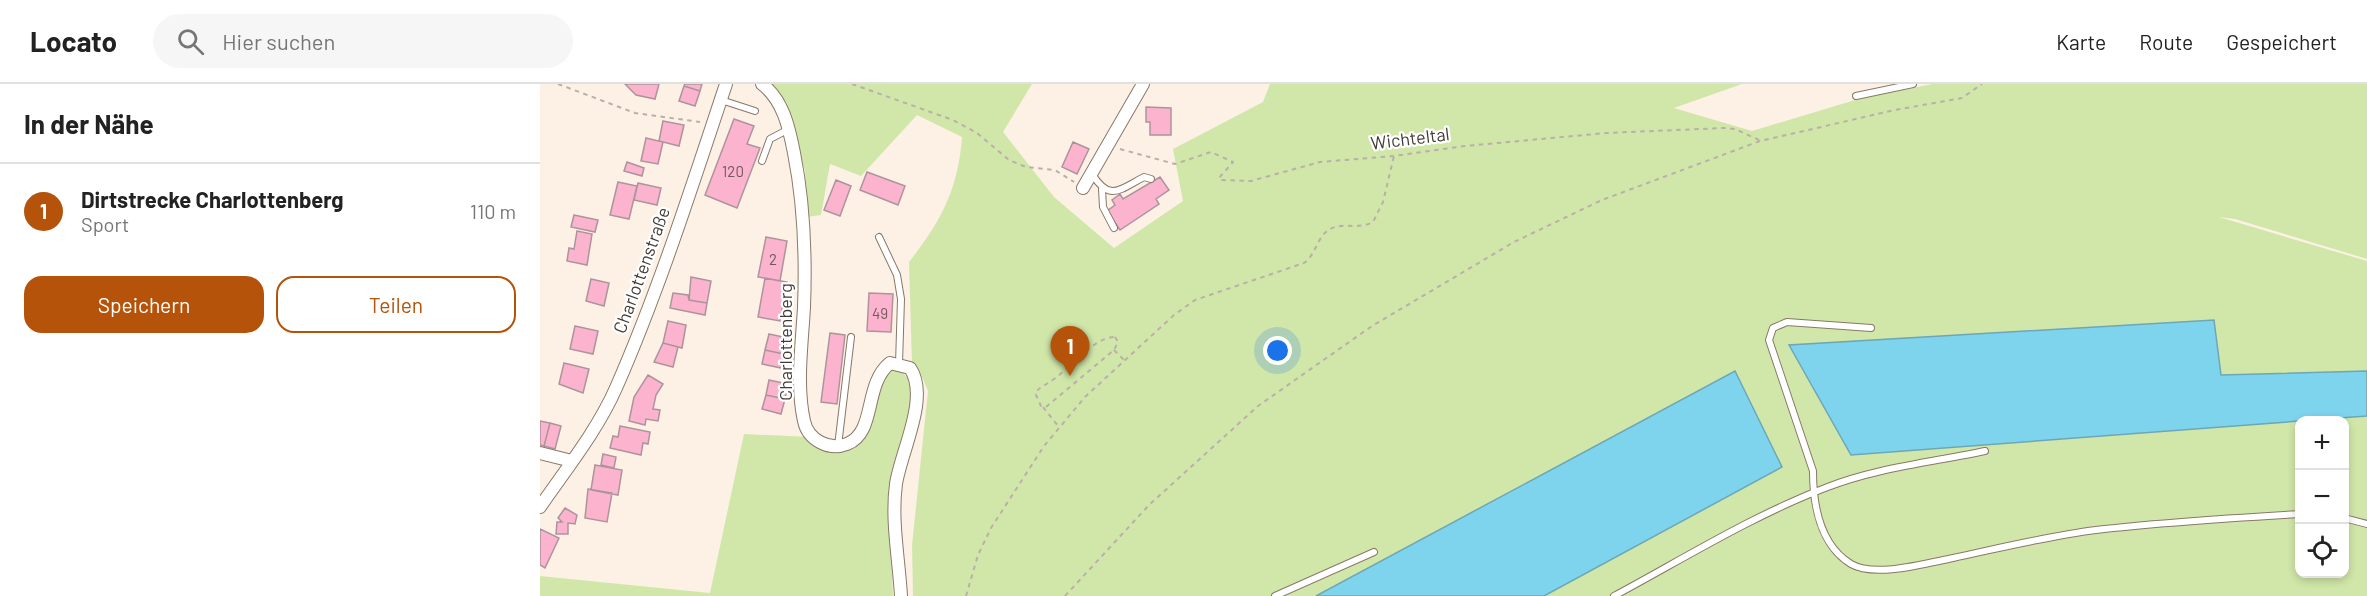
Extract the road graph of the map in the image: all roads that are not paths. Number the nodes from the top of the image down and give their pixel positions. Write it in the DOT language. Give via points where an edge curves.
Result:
graph roads {
  1 [pos="726,84"];
  2 [pos="762,84"];
  3 [pos="1143,84"];
  4 [pos="1913,84"];
  5 [pos="1856,96"];
  6 [pos="721,100"];
  7 [pos="754,111"];
  8 [pos="789,129"];
  9 [pos="762,161"];
  10 [pos="1092,173"];
  11 [pos="1152,178"];
  12 [pos="1083,188"];
  13 [pos="1102,189"];
  14 [pos="1114,228"];
  15 [pos="879,237"];
  16 [pos="1870,328"];
  17 [pos="851,337"];
  18 [pos="899,364"];
  19 [pos="838,446"];
  20 [pos="1985,451"];
  21 [pos="540,453"];
  22 [pos="572,461"];
  23 [pos="1813,493"];
  24 [pos="540,507"];
  25 [pos="2295,514"];
  26 [pos="2349,519"];
  27 [pos="2367,524"];
  28 [pos="1374,552"];
  29 [pos="901,596"];
  30 [pos="1275,596"];
  31 [pos="1614,596"];
  1 -- 6 [label="street, Charlottenstraße"];
  2 -- 8 [label="street, Charlottenberg" via="782,107"];
  3 -- 10 [label="street"];
  4 -- 5 [label="lane"];
  6 -- 7 [label="lane"];
  6 -- 22 [label="street, Charlottenstraße" via="615,389"];
  8 -- 9 [label="lane" via="770,139"];
  8 -- 19 [label="street, Charlottenberg" via="802,197 804,423 811,436 822,444"];
  10 -- 12 [label="street"];
  10 -- 13 [label="lane"];
  11 -- 13 [label="lane" via="1144,177 1117,191"];
  13 -- 14 [label="lane" via="1103,207"];
  15 -- 18 [label="lane" via="897,275 902,299"];
  16 -- 23 [label="lane" via="1787,322 1773,328 1769,340 1814,471"];
  17 -- 19 [label="lane"];
  18 -- 19 [label="street" via="890,363 880,371 864,429 856,438"];
  18 -- 29 [label="street" via="910,368 917,378 918,399 896,484"];
  20 -- 23 [label="lane" via="1890,470"];
  21 -- 22 [label="street"];
  22 -- 24 [label="street, Charlottenstraße"];
  23 -- 25 [label="lane" via="1830,545 1851,564 1876,569 1913,566 2095,531"];
  23 -- 31 [label="lane" via="1762,516"];
  26 -- 27 [label="lane"];
  28 -- 30 [label="lane"];
}
